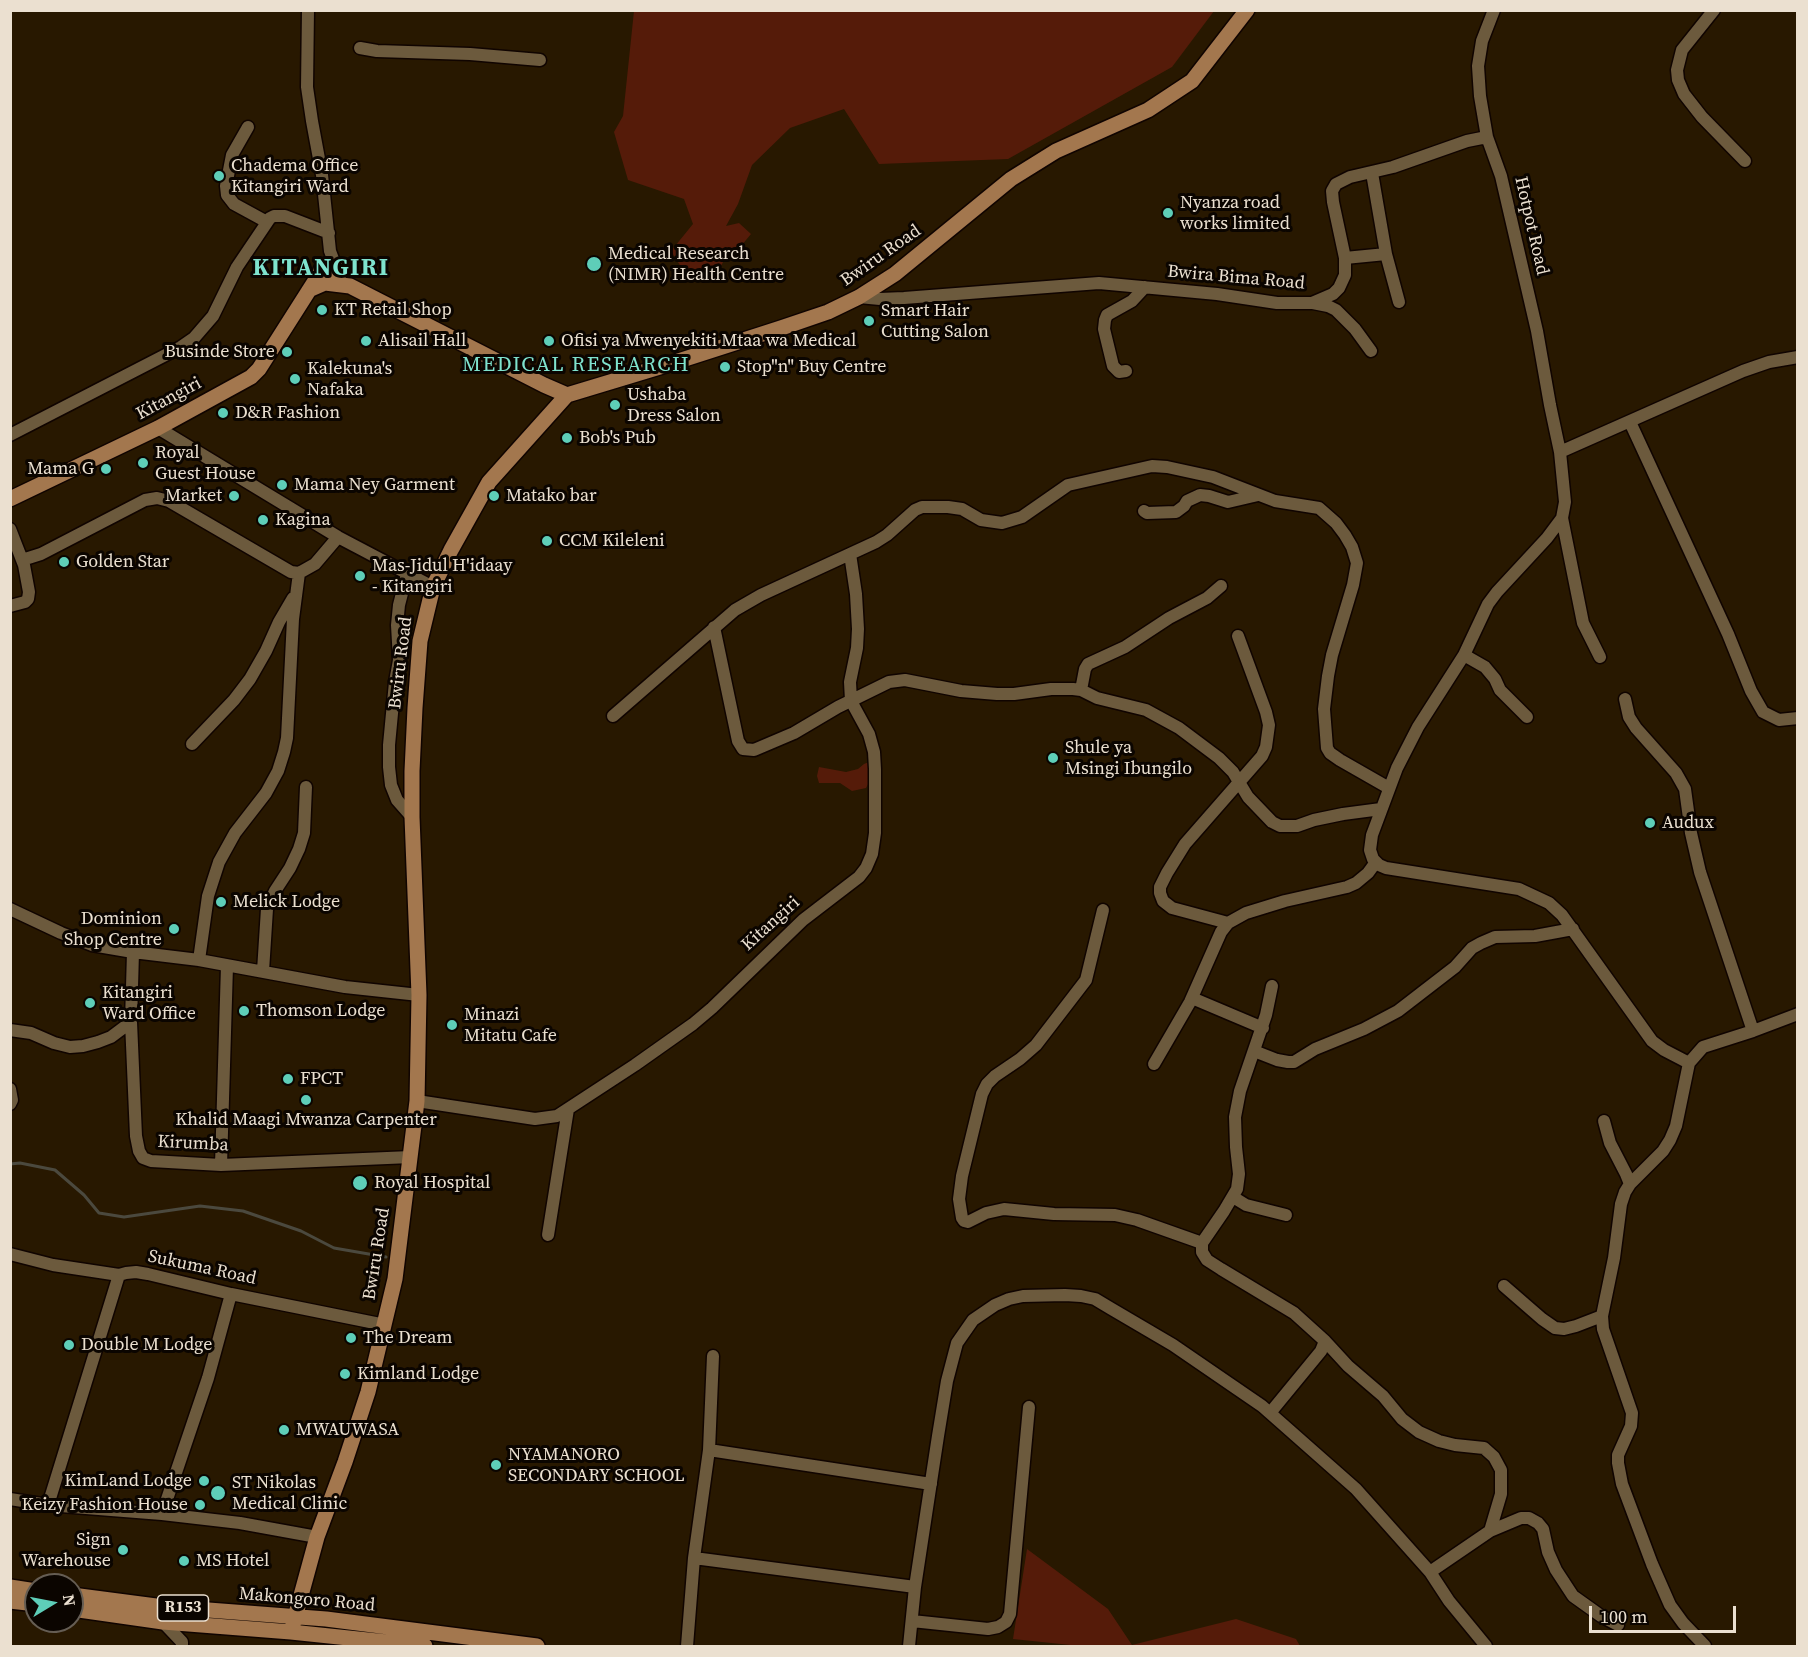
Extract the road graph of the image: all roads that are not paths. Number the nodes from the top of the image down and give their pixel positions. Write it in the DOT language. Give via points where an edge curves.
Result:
graph roads {
  1 [pos="308,10"];
  2 [pos="1247,10"];
  3 [pos="1494,10"];
  4 [pos="1714,10"];
  5 [pos="360,48"];
  6 [pos="540,60"];
  7 [pos="248,127"];
  8 [pos="1487,137"];
  9 [pos="1745,161"];
  10 [pos="1372,172"];
  11 [pos="267,222"];
  12 [pos="329,232"];
  13 [pos="1386,254"];
  14 [pos="1345,258"];
  15 [pos="330,271"];
  16 [pos="1145,287"];
  17 [pos="859,297"];
  18 [pos="1399,302"];
  19 [pos="1312,303"];
  20 [pos="1371,351"];
  21 [pos="1797,360"];
  22 [pos="1126,371"];
  23 [pos="567,394"];
  24 [pos="1630,422"];
  25 [pos="158,428"];
  26 [pos="10,435"];
  27 [pos="1560,452"];
  28 [pos="1258,495"];
  29 [pos="10,499"];
  30 [pos="1144,512"];
  31 [pos="1562,518"];
  32 [pos="10,529"];
  33 [pos="338,537"];
  34 [pos="850,554"];
  35 [pos="22,561"];
  36 [pos="299,573"];
  37 [pos="407,574"];
  38 [pos="1221,586"];
  39 [pos="433,587"];
  40 [pos="297,592"];
  41 [pos="10,606"];
  42 [pos="714,627"];
  43 [pos="1238,636"];
  44 [pos="1464,655"];
  45 [pos="1600,657"];
  46 [pos="1081,690"];
  47 [pos="1625,699"];
  48 [pos="851,701"];
  49 [pos="613,716"];
  50 [pos="1527,717"];
  51 [pos="1797,718"];
  52 [pos="192,744"];
  53 [pos="1239,783"];
  54 [pos="306,787"];
  55 [pos="1389,789"];
  56 [pos="1381,809"];
  57 [pos="412,817"];
  58 [pos="1376,862"];
  59 [pos="10,909"];
  60 [pos="1103,910"];
  61 [pos="1228,923"];
  62 [pos="1573,929"];
  63 [pos="133,952"];
  64 [pos="199,960"];
  65 [pos="227,966"];
  66 [pos="263,971"];
  67 [pos="1272,986"];
  68 [pos="419,995"];
  69 [pos="1191,998"];
  70 [pos="1797,1014"];
  71 [pos="131,1022"];
  72 [pos="1263,1028"];
  73 [pos="10,1030"];
  74 [pos="1753,1032"];
  75 [pos="1254,1051"];
  76 [pos="1689,1063"];
  77 [pos="1155,1064"];
  78 [pos="10,1089"];
  79 [pos="417,1101"];
  80 [pos="10,1104"];
  81 [pos="568,1109"];
  82 [pos="1604,1121"];
  83 [pos="411,1157"];
  84 [pos="221,1165"];
  85 [pos="1630,1184"];
  86 [pos="1233,1197"];
  87 [pos="1286,1215"];
  88 [pos="548,1235"];
  89 [pos="1202,1243"];
  90 [pos="11,1257"];
  91 [pos="119,1275"];
  92 [pos="1504,1286"];
  93 [pos="231,1293"];
  94 [pos="1602,1316"];
  95 [pos="385,1325"];
  96 [pos="1325,1341"];
  97 [pos="713,1356"];
  98 [pos="1029,1407"];
  99 [pos="1270,1413"];
  100 [pos="709,1450"];
  101 [pos="931,1484"];
  102 [pos="10,1499"];
  103 [pos="48,1505"];
  104 [pos="162,1514"];
  105 [pos="1490,1531"];
  106 [pos="317,1537"];
  107 [pos="694,1558"];
  108 [pos="1430,1572"];
  109 [pos="304,1583"];
  110 [pos="915,1587"];
  111 [pos="84,1597"];
  112 [pos="84,1611"];
  113 [pos="273,1616"];
  114 [pos="326,1620"];
  115 [pos="912,1621"];
  116 [pos="163,1623"];
  117 [pos="293,1625"];
  118 [pos="1618,1625"];
  119 [pos="407,1645"];
  120 [pos="507,1645"];
  121 [pos="182,1647"];
  122 [pos="425,1647"];
  123 [pos="537,1647"];
  124 [pos="687,1647"];
  125 [pos="909,1647"];
  126 [pos="1486,1647"];
  127 [pos="1705,1647"];
  1 -- 12 [label="street" via="307,87"];
  2 -- 17 [label="main road, Bwiru Road" via="1192,81 1148,110 1056,151 1011,179 895,274"];
  3 -- 8 [label="street, Hotpot Road" via="1482,41 1478,66"];
  4 -- 9 [label="street" via="1682,50 1678,80 1702,117"];
  5 -- 6 [label="street"];
  7 -- 11 [label="street" via="232,155 227,195 234,204"];
  8 -- 10 [label="street, Bwira Bima Road"];
  8 -- 27 [label="street, Hotpot Road" via="1501,176 1537,331"];
  10 -- 13 [label="street"];
  10 -- 14 [label="street, Bwira Bima Road" via="1341,181 1332,191"];
  11 -- 12 [label="street" via="274,216 285,216"];
  11 -- 26 [label="street" via="237,267 213,316 194,338"];
  12 -- 15 [label="street"];
  13 -- 14 [label="street"];
  13 -- 18 [label="street"];
  14 -- 19 [label="street, Bwira Bima Road" via="1345,275 1339,288"];
  15 -- 23 [label="main road" via="350,286"];
  15 -- 25 [label="main road, Kitangiri" via="309,290 251,377"];
  16 -- 17 [label="street, Bwira Bima Road" via="1099,283 904,298"];
  16 -- 19 [label="street, Bwira Bima Road" via="1276,303"];
  16 -- 22 [label="street" via="1105,320 1113,366 1119,372"];
  17 -- 23 [label="main road, Bwiru Road" via="781,328"];
  19 -- 20 [label="street" via="1336,310"];
  21 -- 24 [label="street" via="1769,362 1743,371"];
  23 -- 39 [label="main road, Bwiru Road" via="489,482"];
  24 -- 27 [label="street"];
  24 -- 51 [label="street" via="1751,691 1763,712 1779,720"];
  25 -- 29 [label="main road, Kitangiri"];
  25 -- 33 [label="street"];
  27 -- 31 [label="street, Hotpot Road" via="1565,502"];
  28 -- 30 [label="street" via="1228,502 1200,495 1176,512"];
  28 -- 34 [label="street" via="1213,477 1152,466 1068,485 1011,522 981,520 962,509 922,507 887,536"];
  28 -- 55 [label="street" via="1319,508 1352,547 1356,571 1325,693 1327,748"];
  31 -- 44 [label="street" via="1488,604"];
  31 -- 45 [label="street, Hotpot Road" via="1583,623"];
  32 -- 35 [label="street"];
  33 -- 36 [label="street" via="315,564"];
  33 -- 37 [label="street"];
  34 -- 42 [label="street" via="760,595"];
  34 -- 48 [label="street" via="858,629"];
  35 -- 36 [label="street" via="145,500 157,498"];
  35 -- 41 [label="street" via="28,599"];
  36 -- 40 [label="street"];
  37 -- 39 [label="street"];
  37 -- 57 [label="street" via="397,625 399,660 389,767 397,800"];
  38 -- 46 [label="street" via="1132,643 1086,666"];
  39 -- 57 [label="main road, Bwiru Road" via="420,641"];
  40 -- 52 [label="street" via="249,679"];
  40 -- 64 [label="street" via="284,752 266,793 235,833 219,862 208,896"];
  42 -- 48 [label="street" via="742,749 754,750 794,733"];
  42 -- 49 [label="street"];
  43 -- 53 [label="street" via="1269,725 1262,756"];
  44 -- 50 [label="street" via="1485,667 1500,690"];
  44 -- 55 [label="street" via="1418,727"];
  46 -- 48 [label="street" via="997,694 904,681 889,682"];
  46 -- 53 [label="street" via="1096,698 1146,710 1179,728 1219,758"];
  47 -- 74 [label="street" via="1636,728 1676,773 1685,789 1700,872"];
  48 -- 81 [label="street, Kitangiri" via="874,752 875,833 866,868 693,1024"];
  53 -- 56 [label="street" via="1248,797 1280,826"];
  53 -- 61 [label="street" via="1185,844 1160,887 1163,901 1172,908"];
  54 -- 66 [label="street" via="304,832 299,849 267,909"];
  55 -- 56 [label="street"];
  56 -- 58 [label="street" via="1370,843"];
  57 -- 68 [label="main road, Bwiru Road"];
  58 -- 61 [label="street" via="1356,883 1246,913"];
  58 -- 62 [label="street" via="1386,868 1519,889 1549,903"];
  59 -- 63 [label="street" via="92,945"];
  60 -- 89 [label="street" via="1086,980 1036,1046 995,1076 982,1094 962,1176 962,1218 968,1222 1004,1209 1115,1215"];
  61 -- 69 [label="street"];
  62 -- 75 [label="street" via="1535,936 1495,937 1481,943 1398,1011 1294,1062"];
  62 -- 76 [label="street" via="1652,1041"];
  63 -- 64 [label="street"];
  63 -- 71 [label="street, Kirumba"];
  64 -- 65 [label="street"];
  65 -- 66 [label="street"];
  65 -- 84 [label="street"];
  66 -- 68 [label="street" via="345,987"];
  67 -- 72 [label="street"];
  68 -- 79 [label="main road, Bwiru Road"];
  69 -- 72 [label="street"];
  69 -- 77 [label="street"];
  70 -- 74 [label="street"];
  71 -- 73 [label="street" via="111,1037 70,1047 31,1032"];
  71 -- 84 [label="street, Kirumba" via="136,1136 143,1158"];
  72 -- 75 [label="street"];
  74 -- 76 [label="street" via="1703,1047"];
  75 -- 86 [label="street" via="1235,1117 1239,1174"];
  76 -- 85 [label="street" via="1670,1140"];
  78 -- 80 [label="street"];
  79 -- 81 [label="street, Kitangiri" via="535,1119 557,1116"];
  79 -- 83 [label="main road, Bwiru Road"];
  81 -- 88 [label="street"];
  82 -- 85 [label="street"];
  83 -- 84 [label="street, Kirumba"];
  83 -- 95 [label="main road, Bwiru Road"];
  85 -- 94 [label="street" via="1621,1204"];
  86 -- 87 [label="street" via="1246,1205"];
  86 -- 89 [label="street"];
  89 -- 96 [label="street" via="1207,1260 1294,1313"];
  90 -- 91 [label="street, Sukuma Road"];
  91 -- 93 [label="street, Sukuma Road" via="136,1272"];
  91 -- 103 [label="street"];
  92 -- 94 [label="street" via="1555,1328 1576,1326"];
  93 -- 95 [label="street, Sukuma Road"];
  93 -- 104 [label="street" via="208,1378"];
  94 -- 127 [label="street" via="1632,1413 1631,1426 1618,1455 1622,1484 1670,1605"];
  95 -- 106 [label="main road, Bwiru Road" via="368,1392"];
  96 -- 99 [label="street"];
  96 -- 105 [label="street" via="1419,1432 1455,1445 1484,1448 1494,1457 1501,1470 1501,1494"];
  97 -- 100 [label="street"];
  98 -- 115 [label="street" via="1010,1614 1006,1622 988,1629"];
  99 -- 101 [label="street" via="1173,1345 1095,1299 1023,1296 995,1305 973,1320 957,1342"];
  99 -- 108 [label="street" via="1356,1490"];
  100 -- 101 [label="street"];
  100 -- 107 [label="street"];
  101 -- 110 [label="street"];
  102 -- 103 [label="street"];
  103 -- 104 [label="street"];
  104 -- 106 [label="street"];
  105 -- 108 [label="street"];
  105 -- 118 [label="street" via="1521,1518 1538,1523 1556,1570 1573,1596"];
  106 -- 109 [label="main road, Bwiru Road"];
  107 -- 110 [label="street"];
  107 -- 124 [label="street"];
  108 -- 126 [label="street"];
  109 -- 113 [label="main road" via="289,1604"];
  109 -- 114 [label="main road" via="309,1603"];
  109 -- 117 [label="main road, Bwiru Road"];
  110 -- 115 [label="street"];
  111 -- 113 [label="main road, Makongoro Road / R153"];
  112 -- 116 [label="main road, Makongoro Road / R153"];
  113 -- 117 [label="main road, Makongoro Road / R153"];
  114 -- 117 [label="main road, Makongoro Road / R153"];
  114 -- 120 [label="main road, Makongoro Road / R153"];
  115 -- 125 [label="street"];
  116 -- 117 [label="main road, Makongoro Road / R153"];
  116 -- 121 [label="street" via="182,1642"];
  117 -- 119 [label="main road, Makongoro Road / R153"];
  119 -- 122 [label="main road, Makongoro Road / R153"];
  120 -- 123 [label="main road, Makongoro Road / R153"];
}
